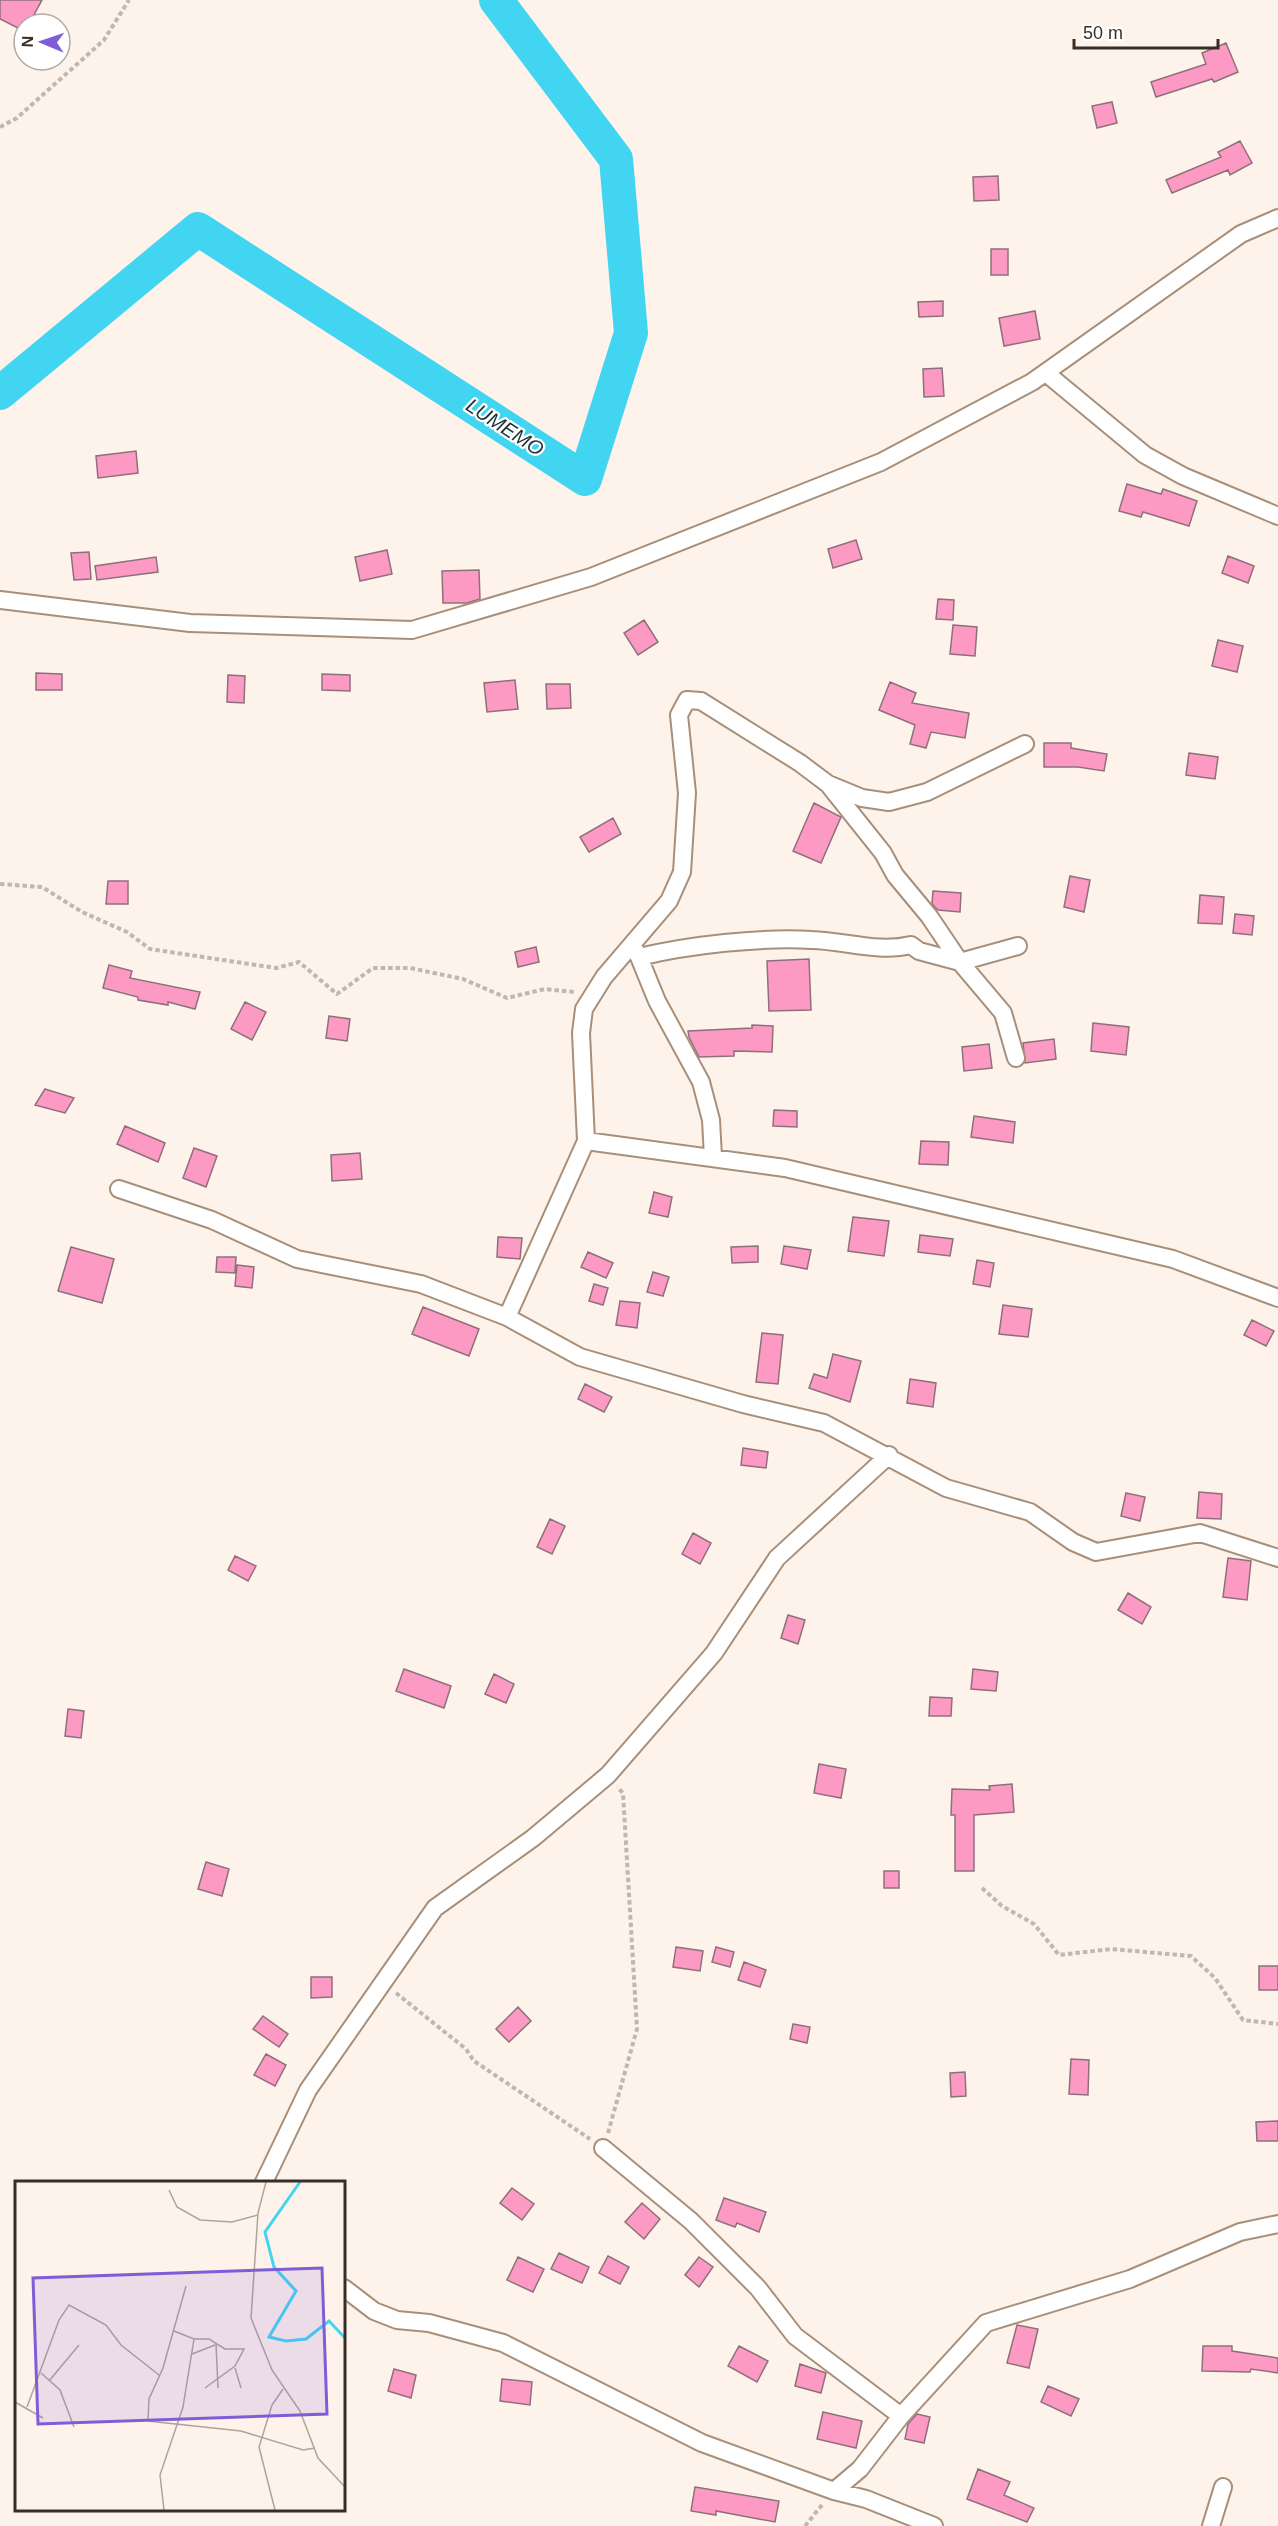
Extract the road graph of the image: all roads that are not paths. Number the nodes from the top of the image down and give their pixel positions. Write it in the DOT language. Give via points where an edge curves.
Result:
graph roads {
  1 [pos="1278,218"];
  2 [pos="1046,372"];
  3 [pos="1278,516"];
  4 [pos="0,600"];
  5 [pos="1024,744"];
  6 [pos="828,784"];
  7 [pos="1018,946"];
  8 [pos="636,952"];
  9 [pos="960,962"];
  10 [pos="1016,1058"];
  11 [pos="586,1141"];
  12 [pos="713,1157"];
  13 [pos="119,1189"];
  14 [pos="1278,1298"];
  15 [pos="507,1317"];
  16 [pos="889,1455"];
  17 [pos="1278,1558"];
  18 [pos="603,2148"];
  19 [pos="264,2181"];
  20 [pos="1278,2224"];
  21 [pos="345,2289"];
  22 [pos="901,2416"];
  23 [pos="1223,2487"];
  24 [pos="834,2491"];
  25 [pos="934,2526"];
  26 [pos="1211,2526"];
  1 -- 2 [label="street" via="1241,234"];
  2 -- 3 [label="street" via="1145,455 1183,476"];
  2 -- 4 [label="street" via="881,462 591,577 412,630 190,623"];
  5 -- 6 [label="street" via="927,792 889,802 862,798"];
  6 -- 8 [label="street" via="701,701 687,700 679,715 687,793 682,872 669,902"];
  6 -- 9 [label="street" via="883,853"];
  7 -- 9 [label="street"];
  8 -- 9 [label="street" via="780,938 891,950 911,945 919,951"];
  8 -- 11 [label="street" via="604,977 584,1009 581,1033"];
  8 -- 12 [label="street" via="657,1001 701,1082 711,1120"];
  9 -- 10 [label="street" via="1003,1012"];
  11 -- 12 [label="street"];
  11 -- 15 [label="street"];
  12 -- 14 [label="street" via="785,1168 1173,1259"];
  13 -- 15 [label="street" via="212,1220 297,1259 421,1284"];
  15 -- 16 [label="street" via="580,1358 824,1423"];
  16 -- 17 [label="street" via="946,1488 1030,1512 1073,1542 1096,1552 1200,1533"];
  16 -- 19 [label="street" via="777,1558 714,1653 608,1775 533,1838 435,1908 308,2090"];
  18 -- 22 [label="street" via="691,2221 758,2288 795,2336"];
  20 -- 22 [label="street" via="1240,2232 1130,2279 986,2323"];
  21 -- 24 [label="street" via="374,2311 397,2320 429,2323 503,2343 702,2444"];
  22 -- 24 [label="street" via="860,2469"];
  23 -- 26 [label="street"];
  24 -- 25 [label="street" via="866,2499"];
}
